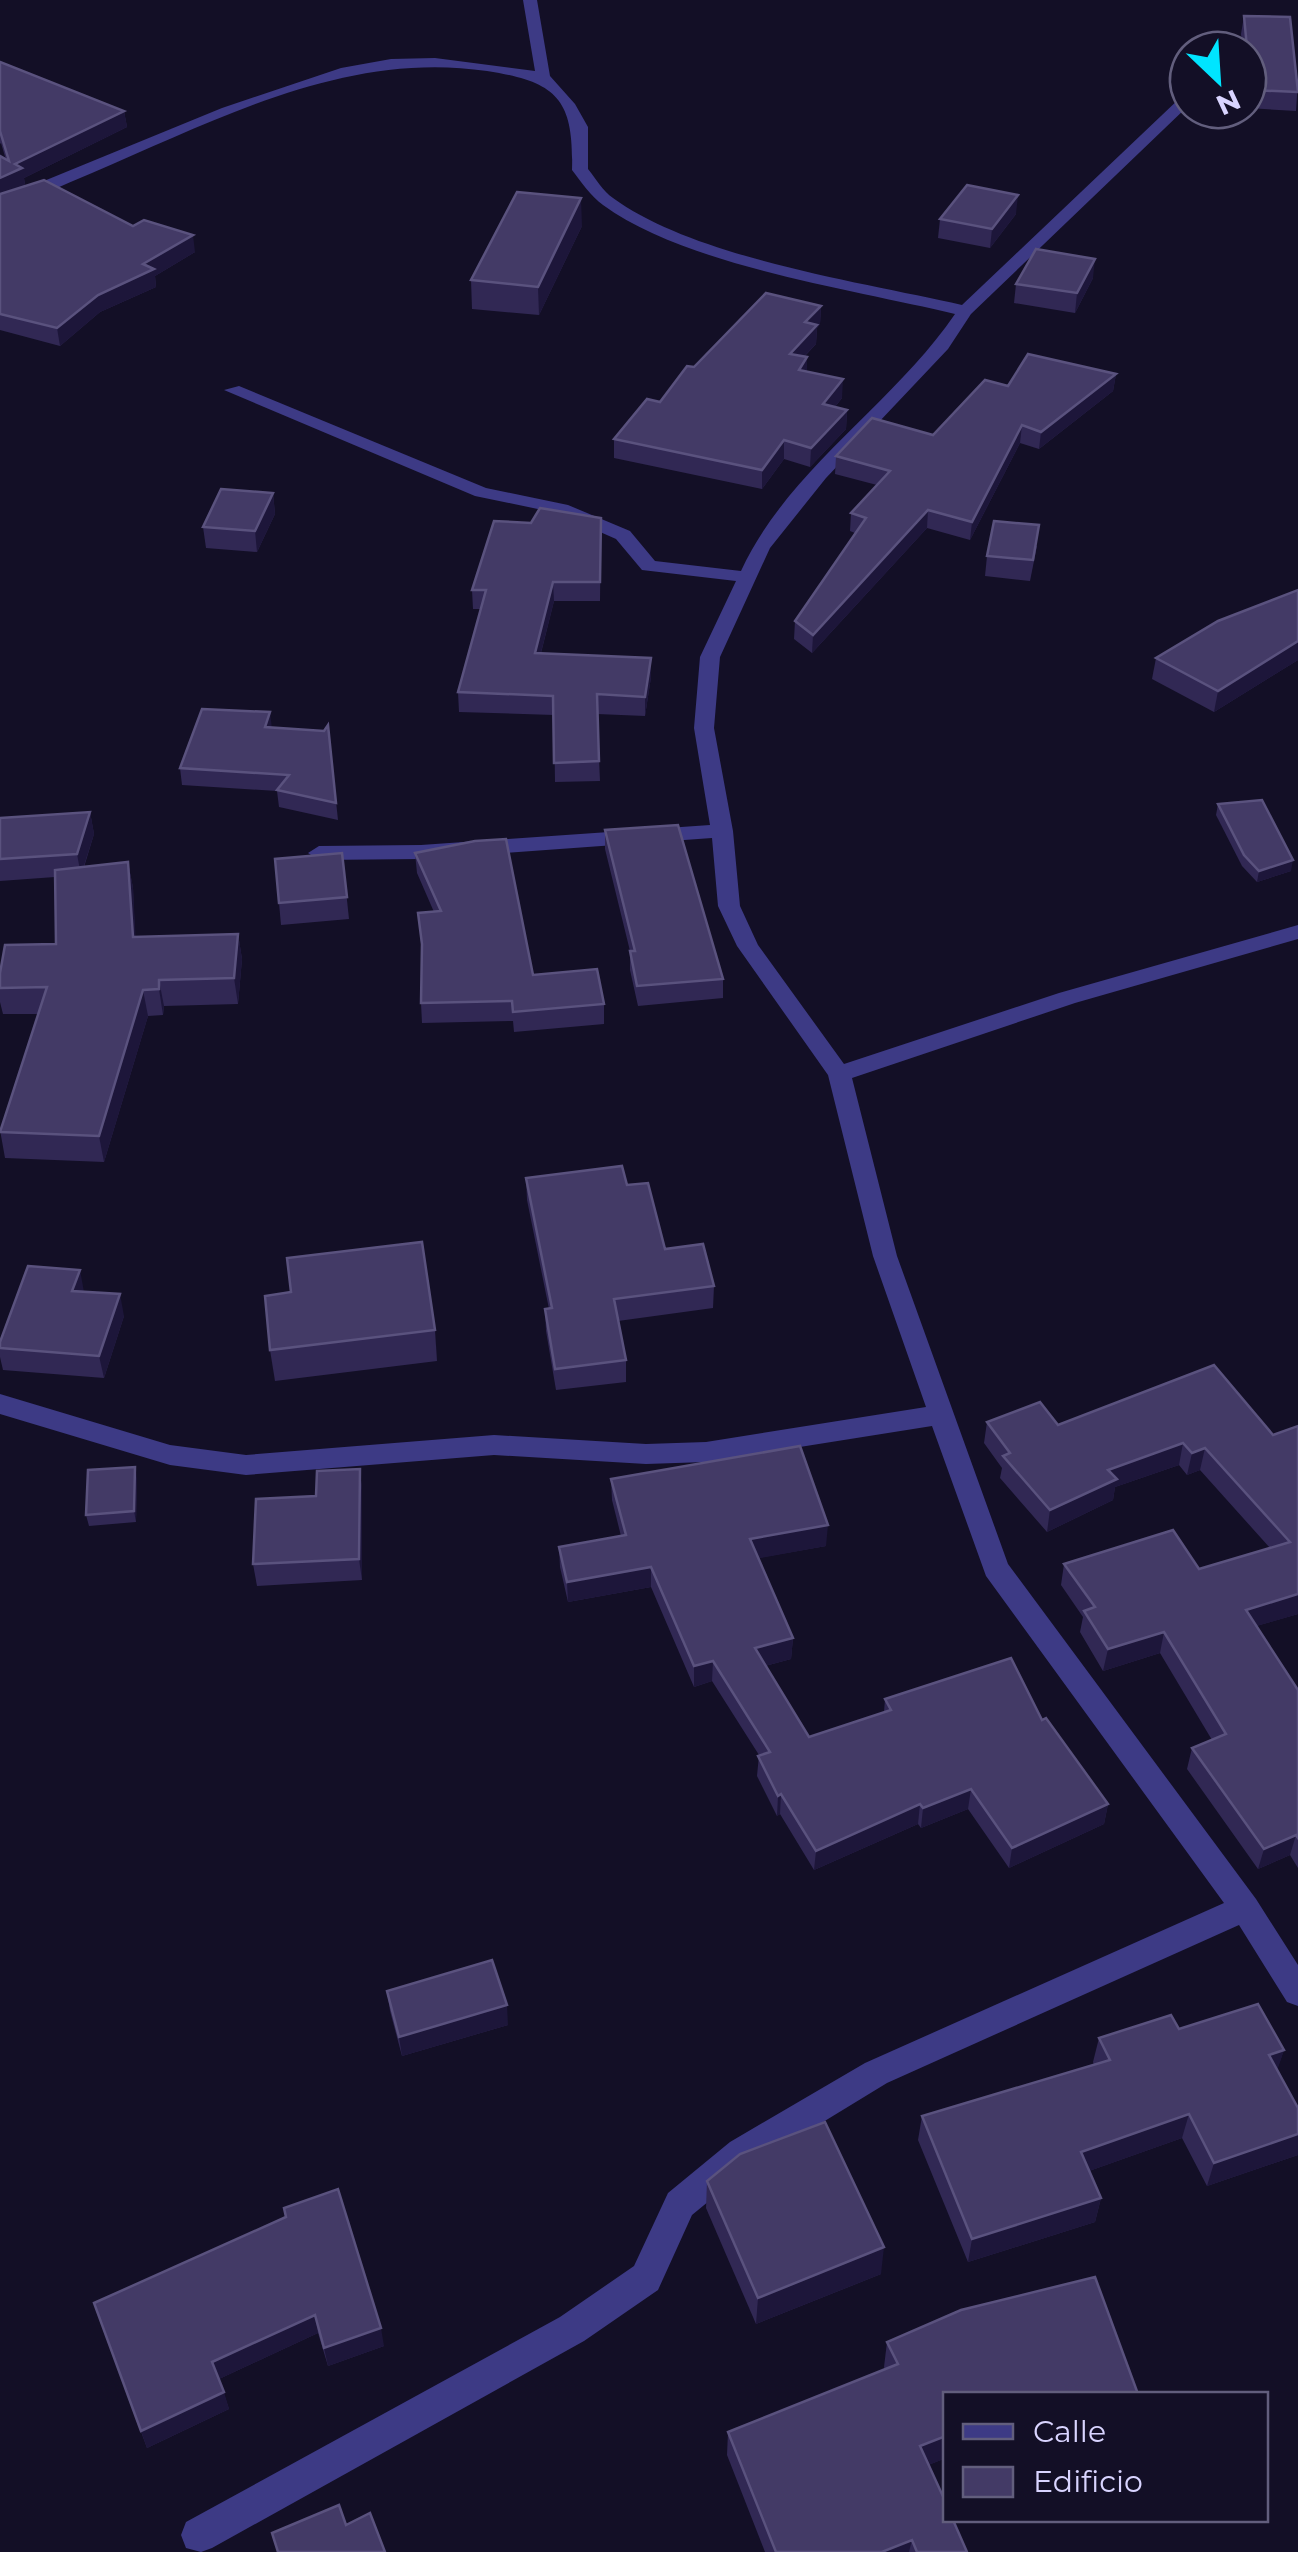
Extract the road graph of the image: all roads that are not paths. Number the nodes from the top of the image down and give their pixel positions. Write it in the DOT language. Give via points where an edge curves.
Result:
graph roads {
  1 [pos="530,0"];
  2 [pos="542,78"];
  3 [pos="1168,117"];
  4 [pos="0,205"];
  5 [pos="965,311"];
  6 [pos="233,390"];
  7 [pos="748,576"];
  8 [pos="722,831"];
  9 [pos="319,853"];
  10 [pos="1298,932"];
  11 [pos="839,1074"];
  12 [pos="0,1404"];
  13 [pos="942,1414"];
  14 [pos="1244,1908"];
  15 [pos="1298,1992"];
  16 [pos="198,2535"];
  1 -- 2 [label="street"];
  2 -- 4 [label="street" via="477,63 369,66 185,126"];
  2 -- 5 [label="street" via="581,127 580,170 604,199 636,220 714,252"];
  3 -- 5 [label="street"];
  5 -- 7 [label="street" via="761,546"];
  6 -- 7 [label="street" via="481,492 562,509 623,535 648,566"];
  7 -- 8 [label="street" via="708,672 704,728"];
  8 -- 9 [label="street"];
  8 -- 11 [label="street" via="736,924"];
  10 -- 11 [label="street" via="1147,971"];
  11 -- 13 [label="street" via="885,1256"];
  12 -- 13 [label="street" via="170,1455 246,1465 494,1446 706,1452"];
  13 -- 14 [label="street" via="996,1568"];
  14 -- 15 [label="street"];
  14 -- 16 [label="street" via="876,2073 742,2153 680,2204 646,2278 587,2319"];
}
